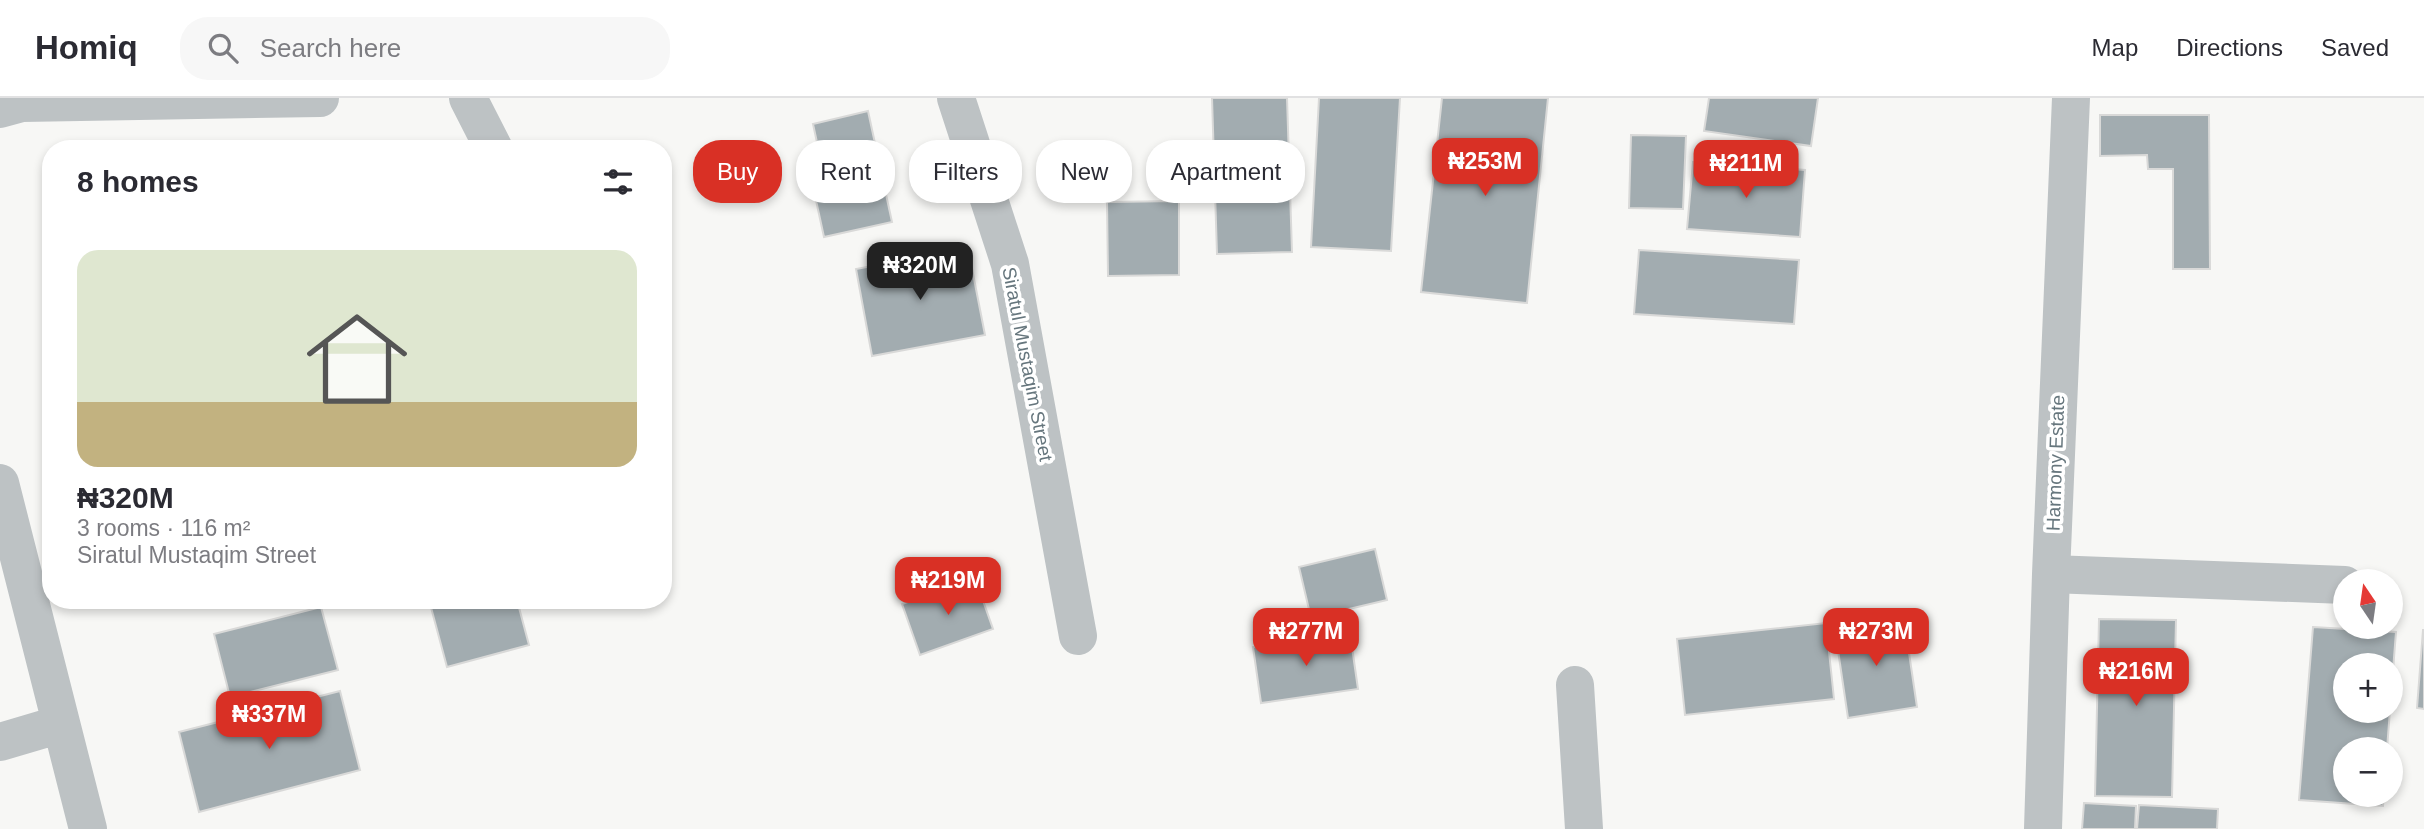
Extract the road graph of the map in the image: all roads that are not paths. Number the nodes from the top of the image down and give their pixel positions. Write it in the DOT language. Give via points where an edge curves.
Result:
graph roads {
  1 [pos="320,98"];
  2 [pos="468,98"];
  3 [pos="956,98"];
  4 [pos="2070,98"];
  5 [pos="14,103"];
  6 [pos="489,140"];
  7 [pos="0,483"];
  8 [pos="2051,574"];
  9 [pos="2333,585"];
  10 [pos="1078,636"];
  11 [pos="1575,685"];
  12 [pos="61,724"];
  13 [pos="0,742"];
  14 [pos="88,829"];
  15 [pos="1584,829"];
  16 [pos="2043,829"];
  1 -- 5 [label="street"];
  2 -- 6 [label="street"];
  3 -- 10 [label="street, Siratul Mustaqim Street" via="1010,264"];
  4 -- 8 [label="street, Harmony Estate"];
  7 -- 12 [label="street"];
  8 -- 9 [label="street"];
  8 -- 16 [label="street, Harmony Estate"];
  11 -- 15 [label="street"];
  12 -- 13 [label="street"];
  12 -- 14 [label="street"];
}
